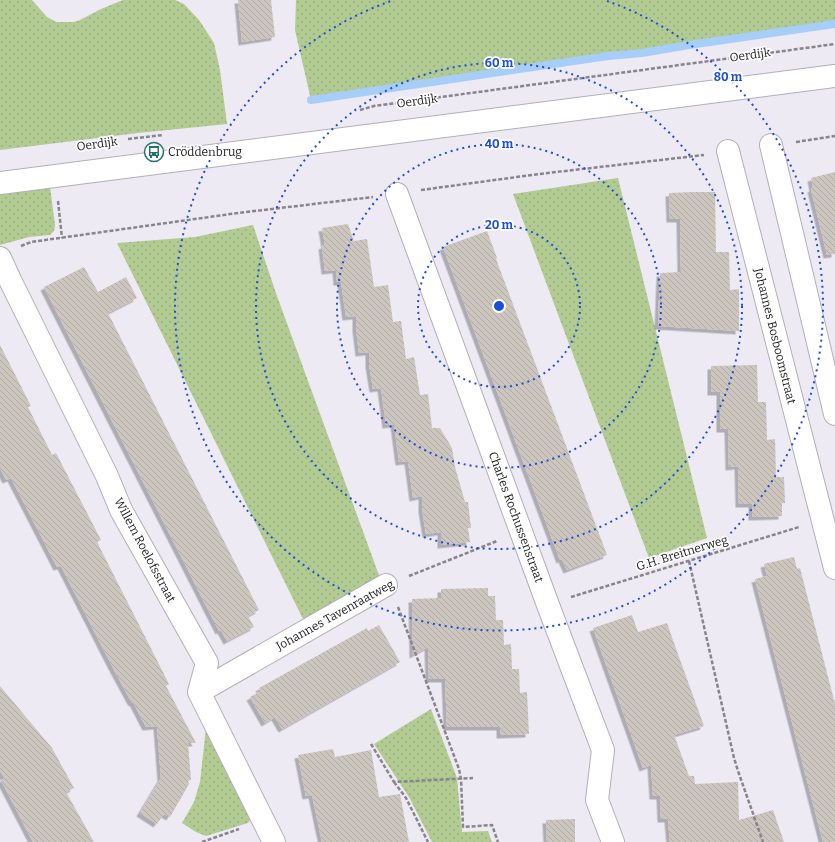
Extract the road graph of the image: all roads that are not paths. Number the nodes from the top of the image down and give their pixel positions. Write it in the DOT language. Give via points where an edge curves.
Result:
graph roads {
  1 [pos="835,76"];
  2 [pos="772,145"];
  3 [pos="728,151"];
  4 [pos="0,183"];
  5 [pos="397,194"];
  6 [pos="0,258"];
  7 [pos="835,414"];
  8 [pos="829,518"];
  9 [pos="835,568"];
  10 [pos="388,585"];
  11 [pos="199,692"];
  12 [pos="274,842"];
  13 [pos="613,842"];
  1 -- 4 [label="street"];
  2 -- 7 [label="street"];
  3 -- 8 [label="street, Johannes Bosboomstraat"];
  5 -- 13 [label="street, Charles Rochussenstraat" via="603,750 597,800"];
  6 -- 11 [label="street, Willem Roelofsstraat" via="107,476 121,510 207,663"];
  8 -- 9 [label="street, Johannes Bosboomstraat"];
  10 -- 11 [label="street, Johannes Tavenraatweg"];
  11 -- 12 [label="street"];
}
